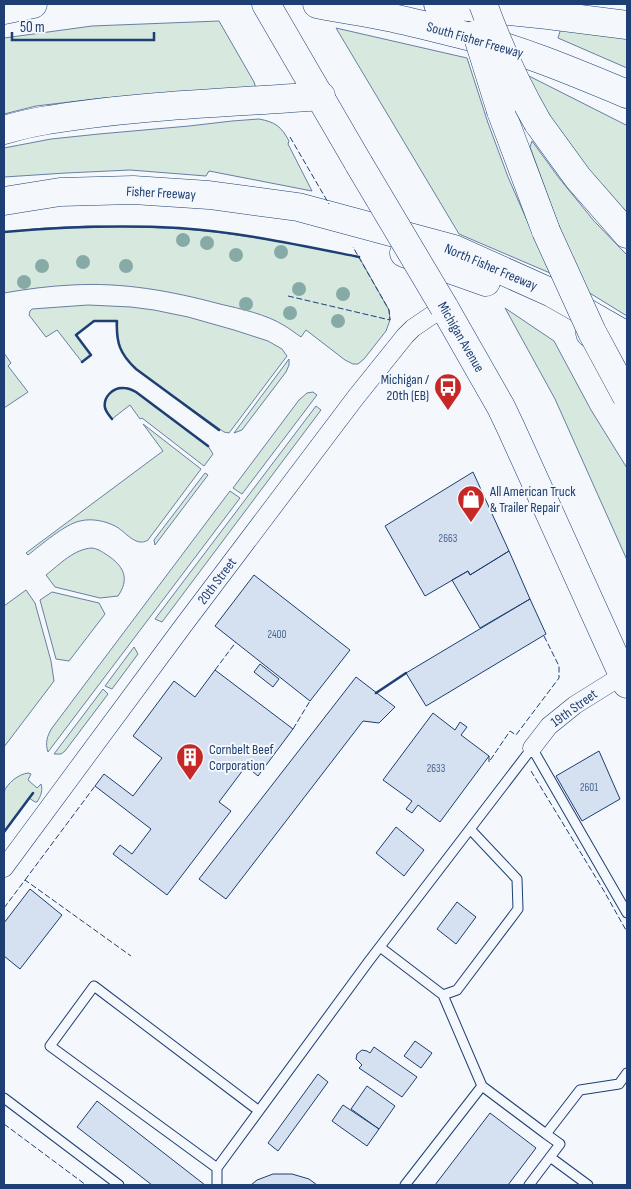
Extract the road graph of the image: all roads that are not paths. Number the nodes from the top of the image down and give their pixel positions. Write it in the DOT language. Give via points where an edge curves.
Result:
graph roads {
  1 [pos="33,4"];
  2 [pos="266,4"];
  3 [pos="317,4"];
  4 [pos="438,4"];
  5 [pos="468,4"];
  6 [pos="482,4"];
  7 [pos="4,10"];
  8 [pos="627,25"];
  9 [pos="627,94"];
  10 [pos="321,96"];
  11 [pos="4,130"];
  12 [pos="4,201"];
  13 [pos="318,212"];
  14 [pos="627,234"];
  15 [pos="444,308"];
  16 [pos="627,336"];
  17 [pos="627,360"];
  18 [pos="627,397"];
  19 [pos="625,680"];
  20 [pos="532,748"];
  21 [pos="470,829"];
  22 [pos="4,868"];
  23 [pos="627,913"];
  24 [pos="380,947"];
  25 [pos="443,995"];
  26 [pos="627,1074"];
  27 [pos="482,1086"];
  28 [pos="4,1098"];
  29 [pos="259,1110"];
  30 [pos="546,1134"];
  31 [pos="550,1157"];
  32 [pos="217,1168"];
  33 [pos="119,1185"];
  34 [pos="217,1185"];
  35 [pos="405,1185"];
  36 [pos="529,1185"];
  37 [pos="588,1185"];
  1 -- 7 [label="main road"];
  2 -- 10 [label="main road, Michigan Avenue"];
  3 -- 9 [label="main road, South Fisher Freeway" via="387,16 513,49"];
  4 -- 8 [label="main road"];
  5 -- 18 [label="main road, bridge" via="501,111 546,231 592,332"];
  6 -- 14 [label="main road, bridge" via="511,74 538,123 578,178"];
  10 -- 11 [label="main road" via="111,112 47,120"];
  10 -- 15 [label="main road, Michigan Avenue, bridge"];
  12 -- 13 [label="main road, Fisher Freeway" via="60,192 133,190 246,200"];
  13 -- 16 [label="main road, North Fisher Freeway" via="454,249 552,294"];
  13 -- 17 [label="main road" via="358,238 511,290 587,331"];
  15 -- 19 [label="main road, Michigan Avenue" via="512,428"];
  15 -- 22 [label="street, 20th Street" via="409,332 356,397"];
  19 -- 20 [label="street, 19th Street" via="575,705 549,726"];
  20 -- 21 [label="lane"];
  20 -- 23 [label="lane"];
  21 -- 24 [label="lane"];
  21 -- 25 [label="lane" via="517,879 518,909 457,990"];
  24 -- 25 [label="lane"];
  24 -- 29 [label="lane"];
  25 -- 27 [label="lane"];
  26 -- 30 [label="lane" via="619,1084 580,1090"];
  27 -- 30 [label="lane"];
  27 -- 35 [label="lane"];
  28 -- 33 [label="lane"];
  29 -- 32 [label="lane"];
  29 -- 32 [label="lane" via="94,986 50,1046"];
  30 -- 31 [label="lane" via="560,1144"];
  31 -- 36 [label="lane"];
  31 -- 37 [label="lane"];
  32 -- 34 [label="lane"];
}
